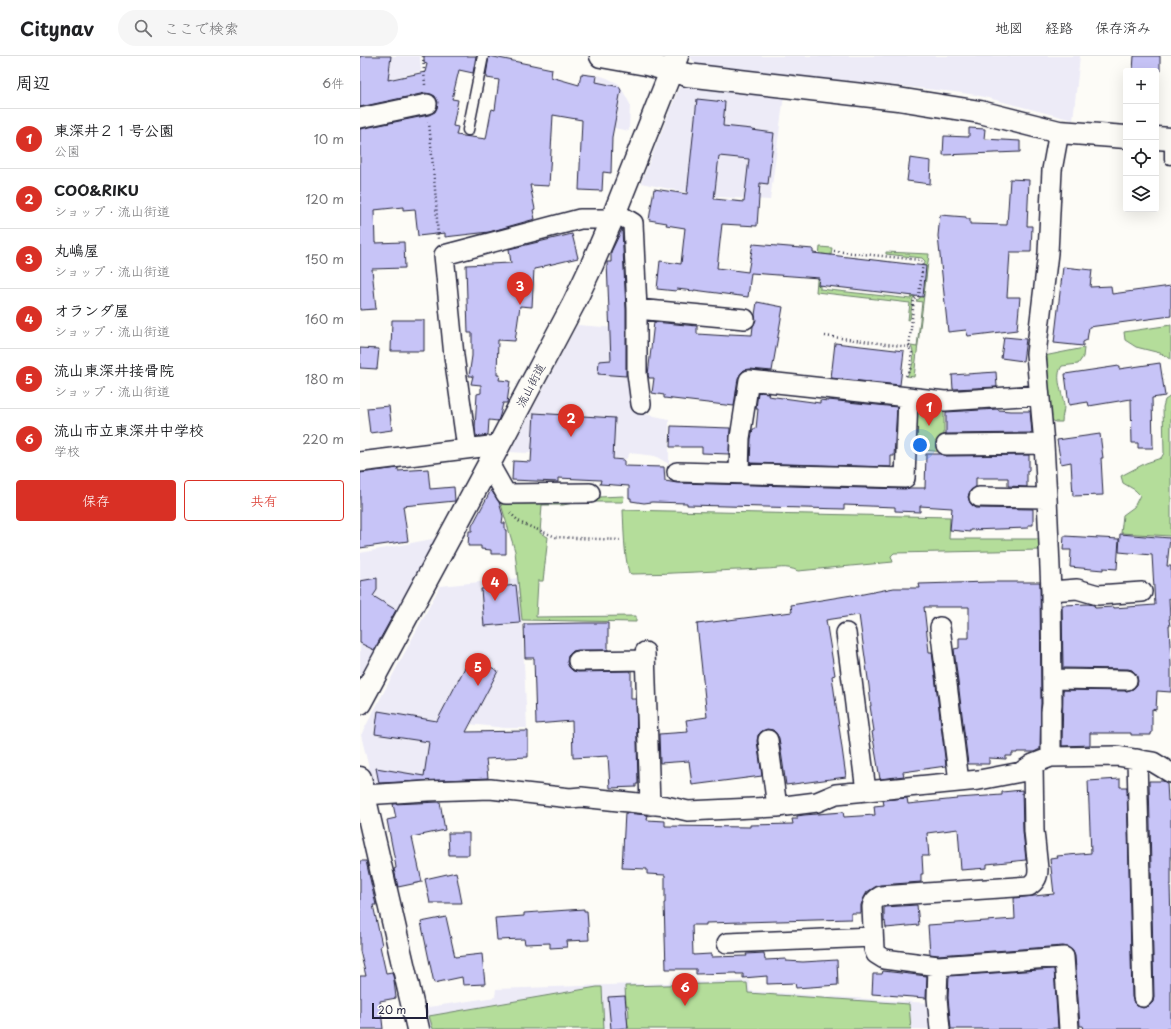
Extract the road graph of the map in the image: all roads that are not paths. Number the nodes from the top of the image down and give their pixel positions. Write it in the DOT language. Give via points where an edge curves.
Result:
graph roads {
  1 [pos="483,56"];
  2 [pos="601,56"];
  3 [pos="674,64"];
  4 [pos="427,104"];
  5 [pos="360,118"];
  6 [pos="468,130"];
  7 [pos="1059,132"];
  8 [pos="1123,137"];
  9 [pos="613,216"];
  10 [pos="637,309"];
  11 [pos="746,319"];
  12 [pos="1040,395"];
  13 [pos="906,397"];
  14 [pos="641,404"];
  15 [pos="1044,444"];
  16 [pos="498,445"];
  17 [pos="946,445"];
  18 [pos="467,448"];
  19 [pos="360,462"];
  20 [pos="489,464"];
  21 [pos="677,472"];
  22 [pos="739,473"];
  23 [pos="590,493"];
  24 [pos="979,497"];
  25 [pos="1047,498"];
  26 [pos="1051,591"];
  27 [pos="1142,592"];
  28 [pos="940,627"];
  29 [pos="846,633"];
  30 [pos="578,661"];
  31 [pos="1052,679"];
  32 [pos="1127,680"];
  33 [pos="360,703"];
  34 [pos="768,740"];
  35 [pos="1051,757"];
  36 [pos="1136,759"];
  37 [pos="1033,764"];
  38 [pos="1171,773"];
  39 [pos="960,782"];
  40 [pos="362,786"];
  41 [pos="866,791"];
  42 [pos="650,805"];
  43 [pos="777,807"];
  44 [pos="873,937"];
  45 [pos="727,943"];
  46 [pos="938,966"];
  47 [pos="1143,997"];
  48 [pos="418,1029"];
  49 [pos="940,1029"];
  50 [pos="1069,1029"];
  1 -- 6 [label="lane"];
  2 -- 3 [label="street" via="646,64"];
  3 -- 7 [label="street" via="687,75 898,99 980,112"];
  3 -- 9 [label="street, 流山街道"];
  4 -- 5 [label="street"];
  7 -- 8 [label="street"];
  7 -- 12 [label="street" via="1052,170 1048,253 1036,354"];
  9 -- 10 [label="street" via="633,223"];
  9 -- 16 [label="street, 流山街道" via="574,303"];
  9 -- 18 [label="street" via="580,219 444,255 454,356"];
  10 -- 11 [label="street"];
  10 -- 14 [label="street" via="637,373"];
  12 -- 13 [label="street" via="945,401"];
  12 -- 15 [label="street"];
  13 -- 22 [label="street" via="905,478"];
  13 -- 22 [label="street" via="749,380 740,438"];
  15 -- 17 [label="street"];
  15 -- 25 [label="street"];
  16 -- 18 [label="street"];
  16 -- 20 [label="street, 流山街道"];
  18 -- 19 [label="street"];
  20 -- 23 [label="street" via="506,494"];
  20 -- 33 [label="street, 流山街道"];
  21 -- 22 [label="street"];
  24 -- 25 [label="street"];
  25 -- 26 [label="street"];
  26 -- 27 [label="street" via="1077,589 1098,595"];
  26 -- 31 [label="street"];
  28 -- 39 [label="street"];
  29 -- 41 [label="street"];
  30 -- 42 [label="street" via="645,656"];
  31 -- 32 [label="street"];
  31 -- 35 [label="street"];
  34 -- 43 [label="street"];
  35 -- 36 [label="street" via="1117,756"];
  35 -- 37 [label="street"];
  36 -- 38 [label="street" via="1153,762"];
  36 -- 47 [label="street"];
  37 -- 39 [label="street" via="1021,772"];
  37 -- 44 [label="street" via="1034,831 1038,869 1034,883 1029,886 881,896 876,898 872,906"];
  39 -- 41 [label="street"];
  40 -- 42 [label="street" via="427,791 490,789"];
  40 -- 48 [label="street"];
  41 -- 43 [label="street" via="836,794 817,802"];
  42 -- 43 [label="street" via="688,811"];
  44 -- 45 [label="street"];
  44 -- 46 [label="street" via="874,949 884,959"];
  46 -- 49 [label="street"];
  46 -- 50 [label="street" via="1064,957"];
}
